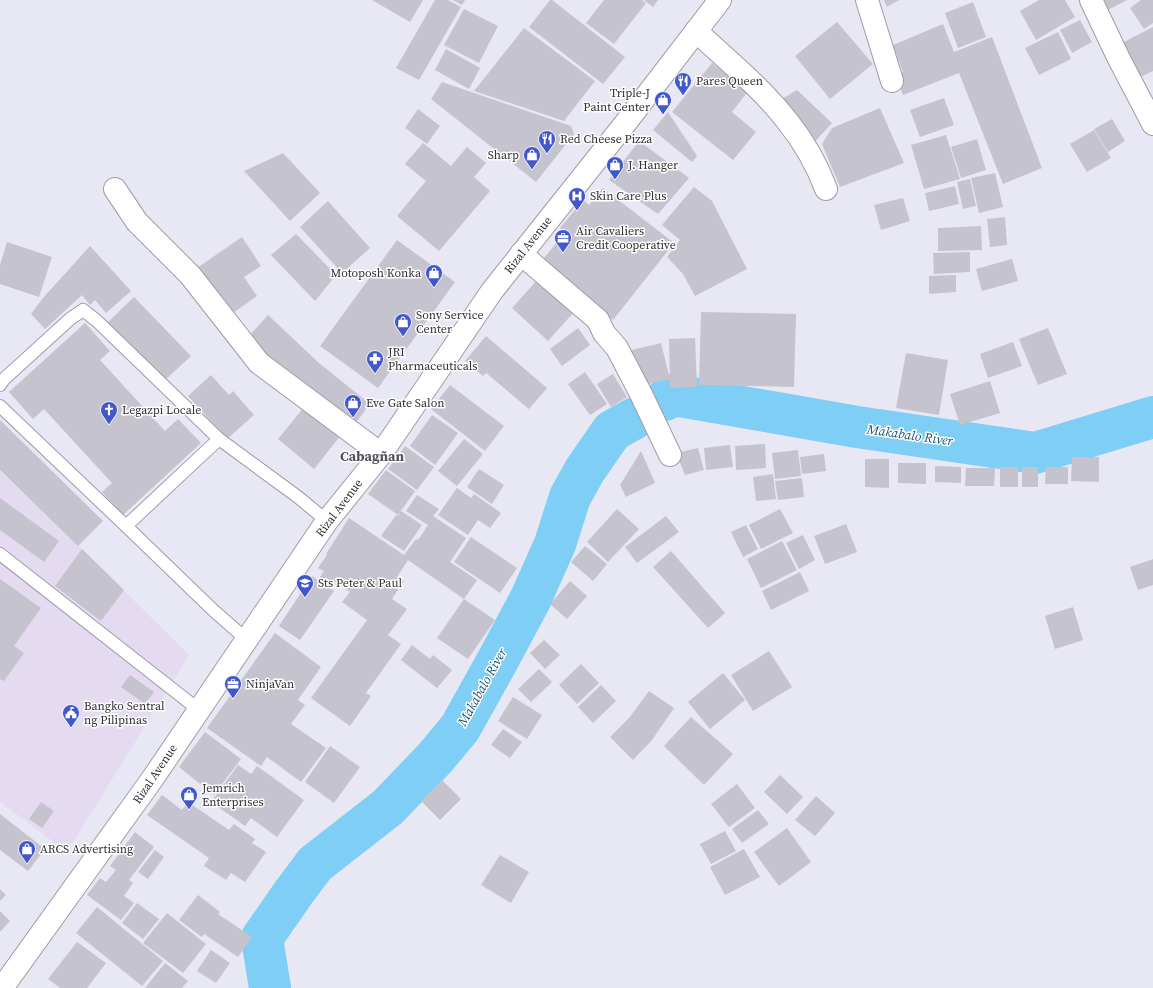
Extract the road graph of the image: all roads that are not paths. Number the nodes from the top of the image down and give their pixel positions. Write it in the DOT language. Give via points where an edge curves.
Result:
graph roads {
  1 [pos="720,0"];
  2 [pos="867,0"];
  3 [pos="1090,0"];
  4 [pos="696,31"];
  5 [pos="892,81"];
  6 [pos="1153,124"];
  7 [pos="115,189"];
  8 [pos="826,189"];
  9 [pos="521,254"];
  10 [pos="0,385"];
  11 [pos="0,406"];
  12 [pos="218,439"];
  13 [pos="381,454"];
  14 [pos="670,455"];
  15 [pos="327,521"];
  16 [pos="126,526"];
  17 [pos="0,554"];
  18 [pos="246,639"];
  19 [pos="199,710"];
  20 [pos="2,988"];
  1 -- 4 [label="main road, Rizal Avenue"];
  2 -- 5 [label="main road"];
  3 -- 6 [label="main road"];
  4 -- 8 [label="main road" via="789,122 821,175"];
  4 -- 9 [label="main road, Rizal Avenue"];
  7 -- 13 [label="main road" via="137,222 190,275 259,363"];
  9 -- 13 [label="main road, Rizal Avenue" via="492,291"];
  9 -- 14 [label="main road" via="598,320 628,368"];
  10 -- 12 [label="lane" via="70,319 83,310"];
  11 -- 16 [label="lane"];
  12 -- 15 [label="lane"];
  12 -- 16 [label="lane"];
  13 -- 15 [label="main road, Rizal Avenue"];
  15 -- 18 [label="main road, Rizal Avenue"];
  16 -- 18 [label="lane"];
  17 -- 19 [label="lane"];
  18 -- 19 [label="main road, Rizal Avenue"];
  19 -- 20 [label="main road, Rizal Avenue" via="154,778"];
}
